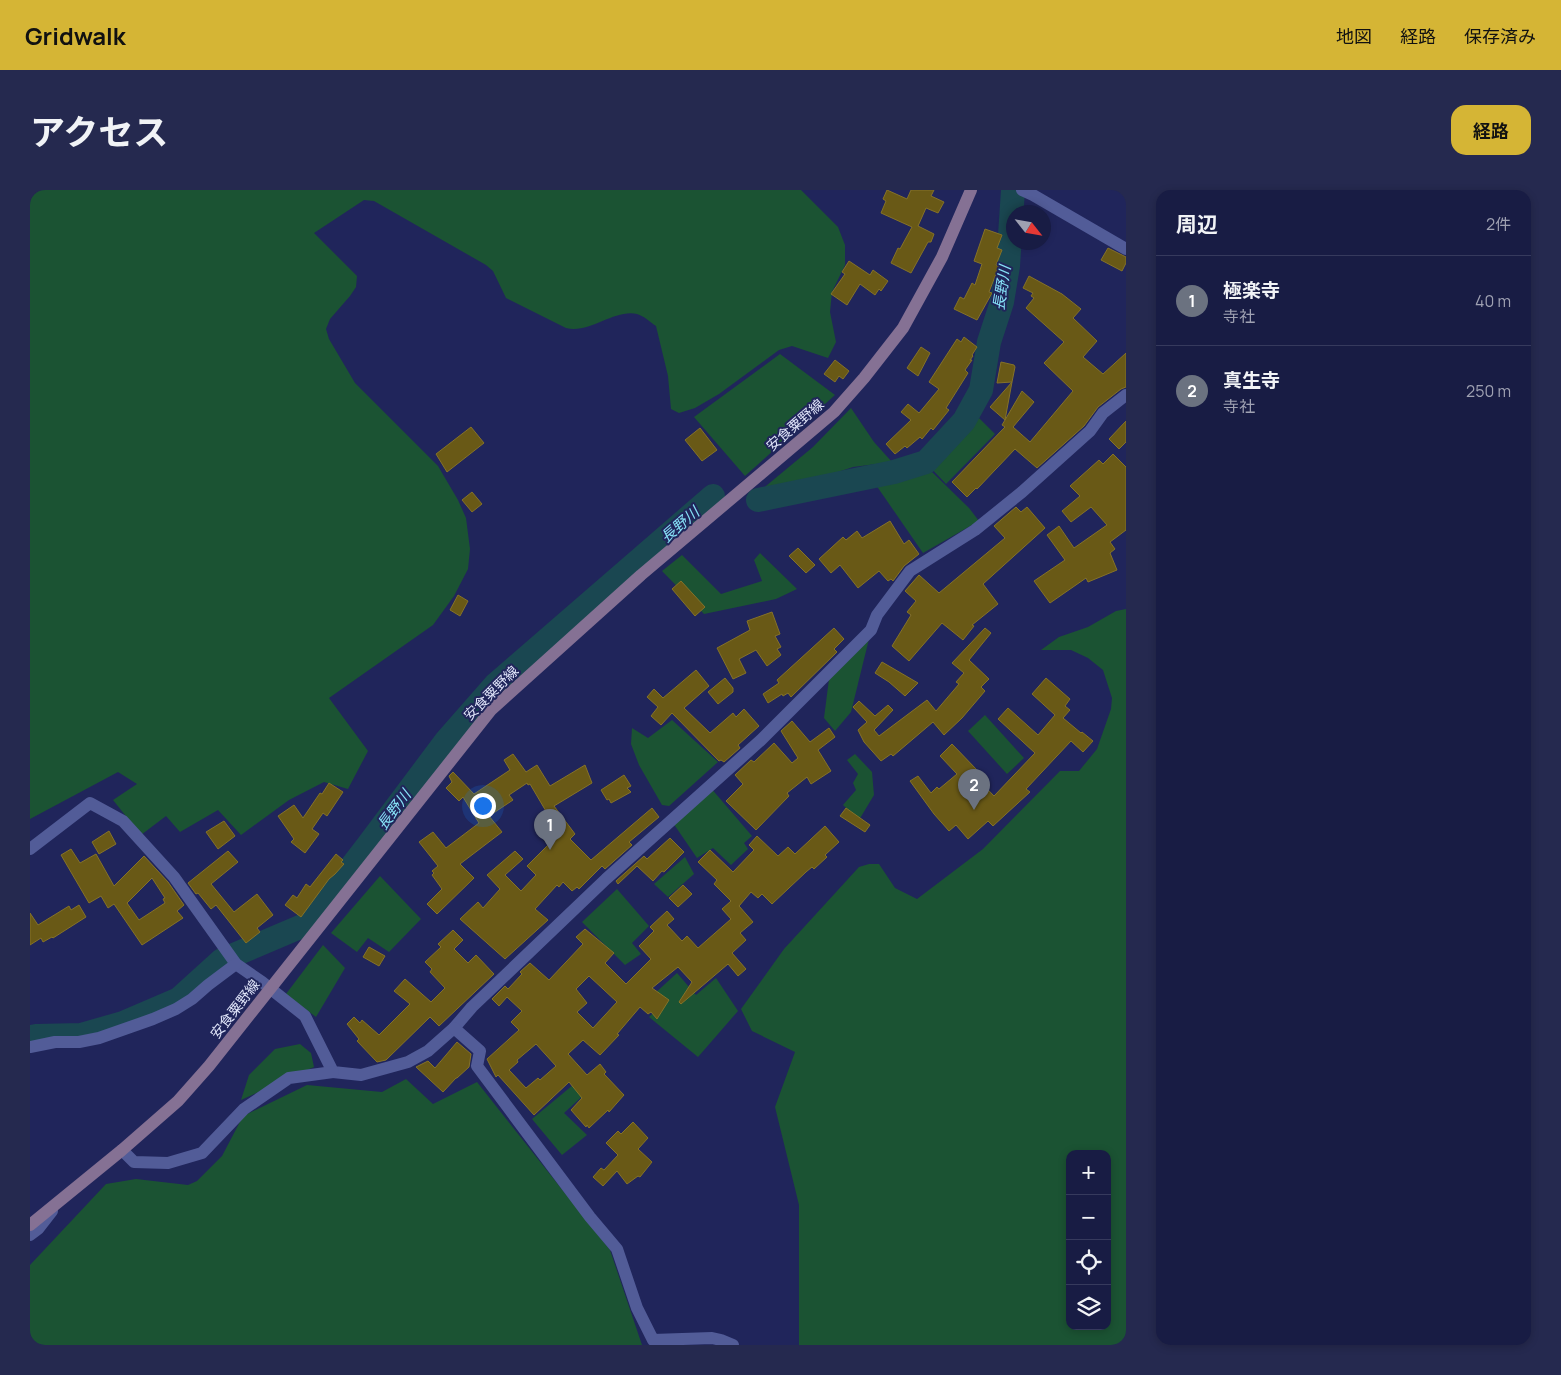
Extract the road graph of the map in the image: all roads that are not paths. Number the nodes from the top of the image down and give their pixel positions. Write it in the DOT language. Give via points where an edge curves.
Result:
graph roads {
  1 [pos="971,190"];
  2 [pos="1030,192"];
  3 [pos="1126,249"];
  4 [pos="1126,395"];
  5 [pos="30,849"];
  6 [pos="233,959"];
  7 [pos="269,989"];
  8 [pos="454,1028"];
  9 [pos="30,1047"];
  10 [pos="333,1072"];
  11 [pos="122,1150"];
  12 [pos="60,1200"];
  13 [pos="30,1225"];
  14 [pos="30,1235"];
  15 [pos="733,1345"];
  1 -- 7 [label="main road, 安食粟野線" via="942,257 904,328 864,378 834,412 641,574 491,710"];
  2 -- 3 [label="street"];
  4 -- 8 [label="street" via="1104,414 1090,432 1016,497 975,530 910,571 877,615 870,630 761,740 606,879"];
  5 -- 6 [label="street" via="90,803 124,821 174,877"];
  6 -- 7 [label="street"];
  6 -- 9 [label="street" via="192,999 153,1019 99,1038"];
  7 -- 10 [label="street" via="305,1016"];
  7 -- 11 [label="main road, 安食粟野線" via="213,1062 178,1101"];
  8 -- 10 [label="street" via="428,1052 408,1062 361,1075"];
  8 -- 15 [label="street" via="480,1051 477,1066 616,1249 637,1308 653,1340 712,1338"];
  10 -- 11 [label="street" via="289,1078 244,1109 202,1153 159,1163 134,1162"];
  11 -- 12 [label="main road, 安食粟野線"];
  12 -- 13 [label="main road, 安食粟野線"];
  12 -- 14 [label="street"];
}
